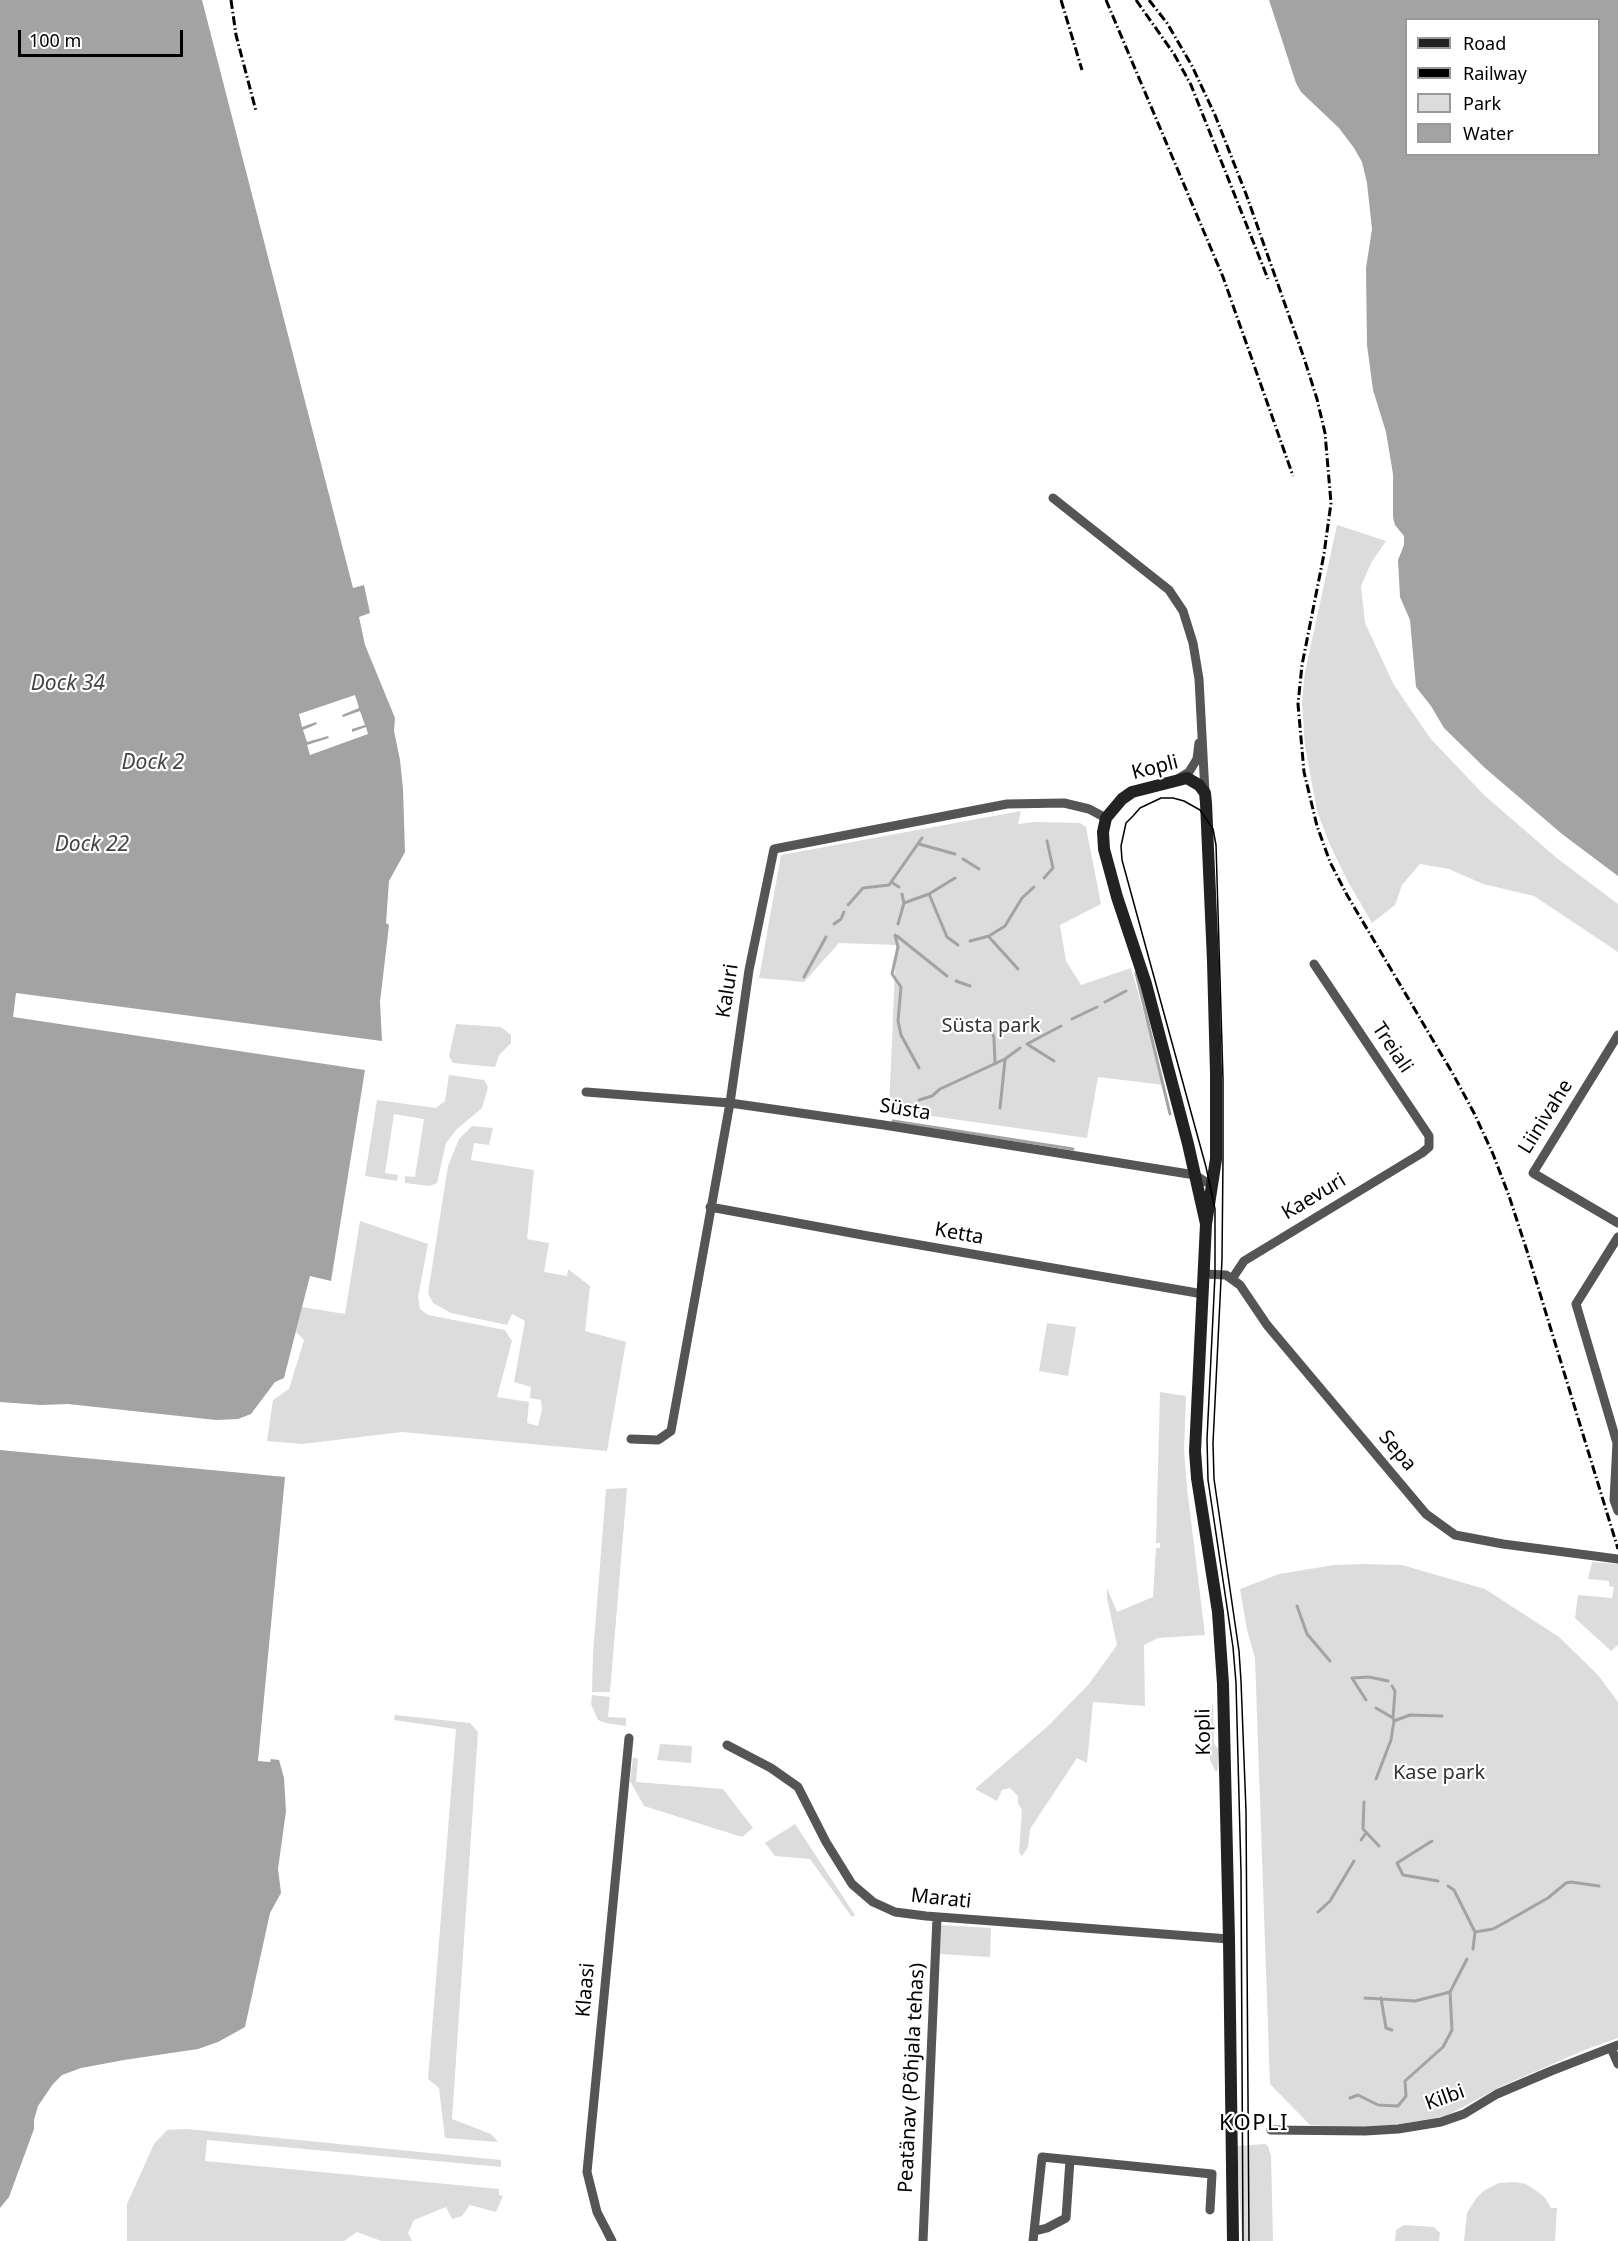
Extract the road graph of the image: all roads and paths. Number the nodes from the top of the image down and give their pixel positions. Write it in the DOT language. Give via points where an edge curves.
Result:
graph roads {
  1 [pos="1053,498"];
  2 [pos="1202,722"];
  3 [pos="1176,780"];
  4 [pos="1205,793"];
  5 [pos="1106,818"];
  6 [pos="1314,964"];
  7 [pos="1618,1035"];
  8 [pos="586,1092"];
  9 [pos="730,1103"];
  10 [pos="1422,1153"];
  11 [pos="1195,1175"];
  12 [pos="1213,1180"];
  13 [pos="710,1207"];
  14 [pos="1618,1223"];
  15 [pos="1206,1224"];
  16 [pos="1618,1238"];
  17 [pos="1204,1274"];
  18 [pos="1232,1279"];
  19 [pos="1203,1294"];
  20 [pos="631,1439"];
  21 [pos="1618,1511"];
  22 [pos="1618,1559"];
  23 [pos="629,1738"];
  24 [pos="727,1745"];
  25 [pos="937,1917"];
  26 [pos="1229,1939"];
  27 [pos="1614,2046"];
  28 [pos="1618,2064"];
  29 [pos="1271,2130"];
  30 [pos="1070,2160"];
  31 [pos="1210,2210"];
  32 [pos="1035,2231"];
  33 [pos="612,2241"];
  34 [pos="923,2241"];
  35 [pos="1033,2241"];
  36 [pos="1233,2241"];
  1 -- 2 [label="street" via="1169,590 1183,611 1195,652"];
  2 -- 3 [label="street" via="1197,759 1189,772"];
  2 -- 4 [label="street"];
  3 -- 4 [label="street, Kopli" via="1194,781"];
  3 -- 5 [label="street, Kopli" via="1132,792"];
  4 -- 12 [label="street, Kopli" via="1216,1073"];
  5 -- 9 [label="street, Kaluri" via="1064,803 1007,804 774,849 749,970"];
  5 -- 11 [label="street, Kopli" via="1104,849 1146,984"];
  6 -- 10 [label="street, Treiali" via="1429,1136 1429,1147"];
  7 -- 14 [label="street, Liinivahe" via="1533,1173"];
  8 -- 9 [label="street, Süsta"];
  9 -- 11 [label="street, Süsta"];
  9 -- 13 [label="street, Kaluri"];
  10 -- 18 [label="street, Kaevuri" via="1244,1261"];
  11 -- 12 [label="street, Süsta" via="1206,1182"];
  11 -- 15 [label="street, Kopli"];
  12 -- 15 [label="street, Kopli"];
  13 -- 19 [label="street, Ketta"];
  13 -- 20 [label="street, Kaluri" via="671,1431 658,1440"];
  15 -- 17 [label="street, Kopli"];
  16 -- 21 [label="street" via="1576,1304 1617,1443 1614,1500"];
  17 -- 18 [label="street"];
  17 -- 19 [label="street, Kopli"];
  18 -- 22 [label="street, Sepa" via="1426,1514 1455,1535"];
  19 -- 26 [label="street, Kopli" via="1195,1451 1218,1612 1223,1683"];
  23 -- 33 [label="street, Klaasi" via="587,2172 597,2212"];
  24 -- 25 [label="street, Marati" via="798,1787 825,1842 852,1884 873,1902 895,1912"];
  25 -- 26 [label="street, Marati"];
  25 -- 34 [label="street, Peatänav (Põhjala tehas)"];
  26 -- 36 [label="street, Kopli"];
  27 -- 28 [label="street"];
  27 -- 29 [label="street, Kilbi" via="1540,2075 1441,2122 1365,2131"];
  30 -- 31 [label="street" via="1212,2174"];
  30 -- 32 [label="street" via="1066,2218"];
  30 -- 32 [label="street" via="1042,2157"];
  32 -- 35 [label="street"];
}
